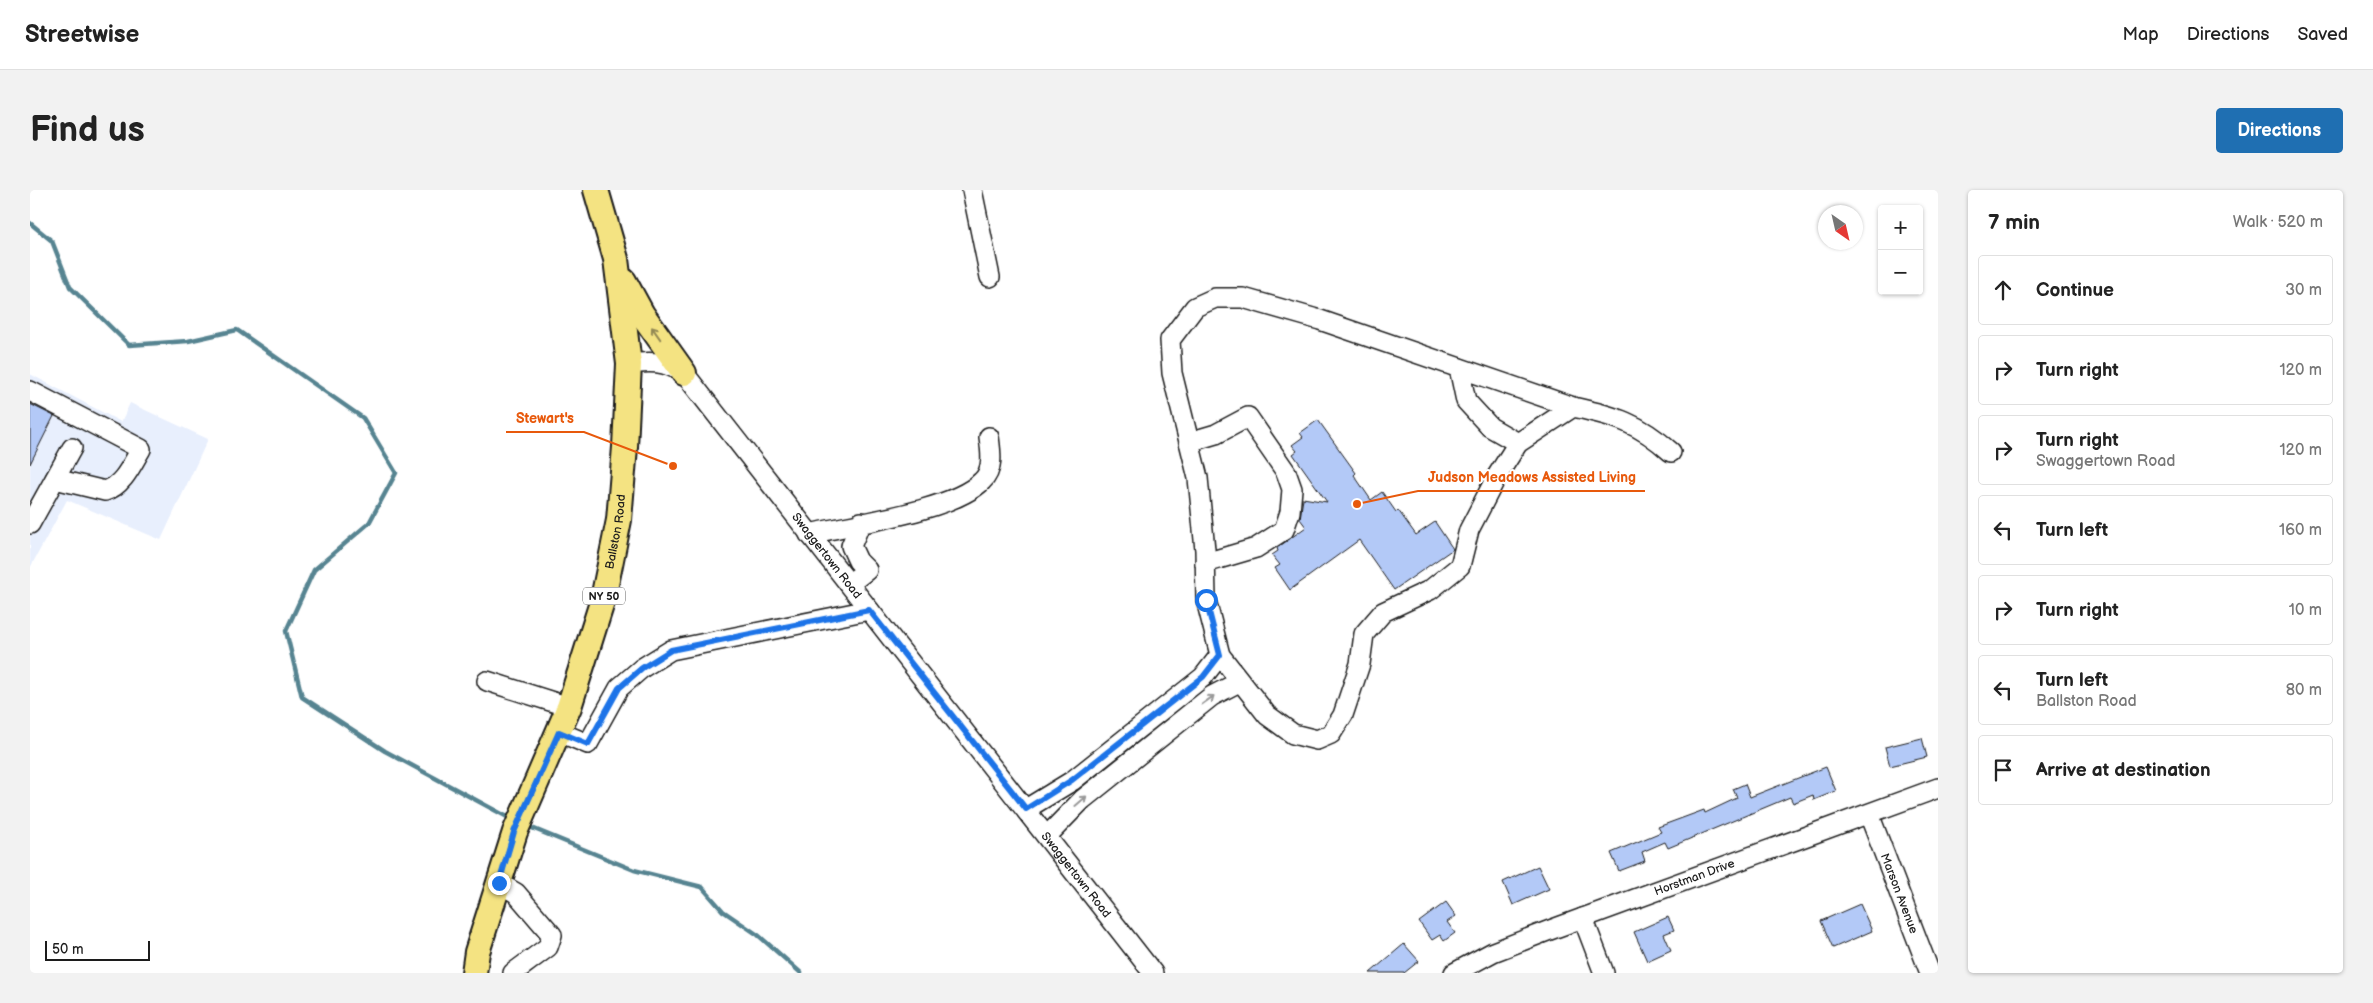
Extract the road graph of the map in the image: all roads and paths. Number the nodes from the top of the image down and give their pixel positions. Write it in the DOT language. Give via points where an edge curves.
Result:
graph roads {
  1 [pos="596,190"];
  2 [pos="972,190"];
  3 [pos="616,259"];
  4 [pos="990,277"];
  5 [pos="629,364"];
  6 [pos="1459,368"];
  7 [pos="684,373"];
  8 [pos="30,391"];
  9 [pos="1573,407"];
  10 [pos="988,437"];
  11 [pos="1189,442"];
  12 [pos="1518,443"];
  13 [pos="72,448"];
  14 [pos="1671,452"];
  15 [pos="55,478"];
  16 [pos="861,522"];
  17 [pos="30,524"];
  18 [pos="809,534"];
  19 [pos="1205,563"];
  20 [pos="848,584"];
  21 [pos="869,610"];
  22 [pos="1220,655"];
  23 [pos="486,681"];
  24 [pos="1240,682"];
  25 [pos="569,707"];
  26 [pos="559,732"];
  27 [pos="1938,788"];
  28 [pos="1026,809"];
  29 [pos="1869,814"];
  30 [pos="1047,836"];
  31 [pos="499,883"];
  32 [pos="1583,918"];
  33 [pos="474,973"];
  34 [pos="514,973"];
  35 [pos="1153,973"];
  36 [pos="1454,973"];
  37 [pos="1604,973"];
  38 [pos="1930,973"];
  1 -- 3 [label="main road, Ballston Road / NY 50"];
  2 -- 4 [label="street"];
  3 -- 5 [label="main road, Ballston Road / NY 50"];
  7 -- 3 [label="main road, one-way" via="628,291"];
  5 -- 7 [label="street, Swaggertown Road" via="668,363"];
  5 -- 25 [label="main road, Ballston Road / NY 50" via="619,520 613,555 603,600"];
  6 -- 9 [label="street"];
  6 -- 11 [label="street" via="1320,320 1243,298 1215,298 1194,307 1170,340 1172,374"];
  6 -- 12 [label="street" via="1466,401 1490,427"];
  7 -- 18 [label="street, Swaggertown Road"];
  8 -- 15 [label="street" via="141,449 121,481 105,492"];
  9 -- 12 [label="street"];
  9 -- 14 [label="street" via="1610,415 1650,434"];
  10 -- 16 [label="street" via="992,455 983,481 959,496 931,507"];
  11 -- 19 [label="street" via="1198,478"];
  11 -- 19 [label="street" via="1216,434 1248,417 1286,472 1292,488 1290,512 1284,530 1256,548"];
  12 -- 24 [label="street" via="1469,530 1460,566 1430,590 1383,612 1364,634 1360,664 1343,715 1331,734 1317,740 1293,734 1267,715"];
  13 -- 15 [label="street"];
  15 -- 17 [label="street"];
  16 -- 18 [label="street"];
  16 -- 20 [label="street" via="851,546 867,570"];
  18 -- 20 [label="street, Swaggertown Road"];
  19 -- 22 [label="street" via="1206,600"];
  20 -- 21 [label="street, Swaggertown Road"];
  21 -- 26 [label="street" via="671,650 642,668 619,688 588,744"];
  21 -- 28 [label="street, Swaggertown Road"];
  22 -- 24 [label="street"];
  22 -- 28 [label="street" via="1203,677 1072,780"];
  23 -- 25 [label="street"];
  30 -- 24 [label="street, one-way" via="1082,800 1212,696"];
  25 -- 26 [label="main road, Ballston Road / NY 50"];
  26 -- 31 [label="main road, Ballston Road / NY 50" via="519,822"];
  27 -- 29 [label="street, Horstman Drive"];
  28 -- 30 [label="street, Swaggertown Road"];
  29 -- 32 [label="street, Horstman Drive"];
  29 -- 38 [label="street, Marson Avenue"];
  30 -- 35 [label="street, Swaggertown Road"];
  31 -- 33 [label="main road, Ballston Road / NY 50" via="477,952"];
  31 -- 34 [label="street" via="516,893 552,934 548,947"];
  32 -- 36 [label="street, Horstman Drive" via="1493,952"];
  32 -- 37 [label="street"];
}
